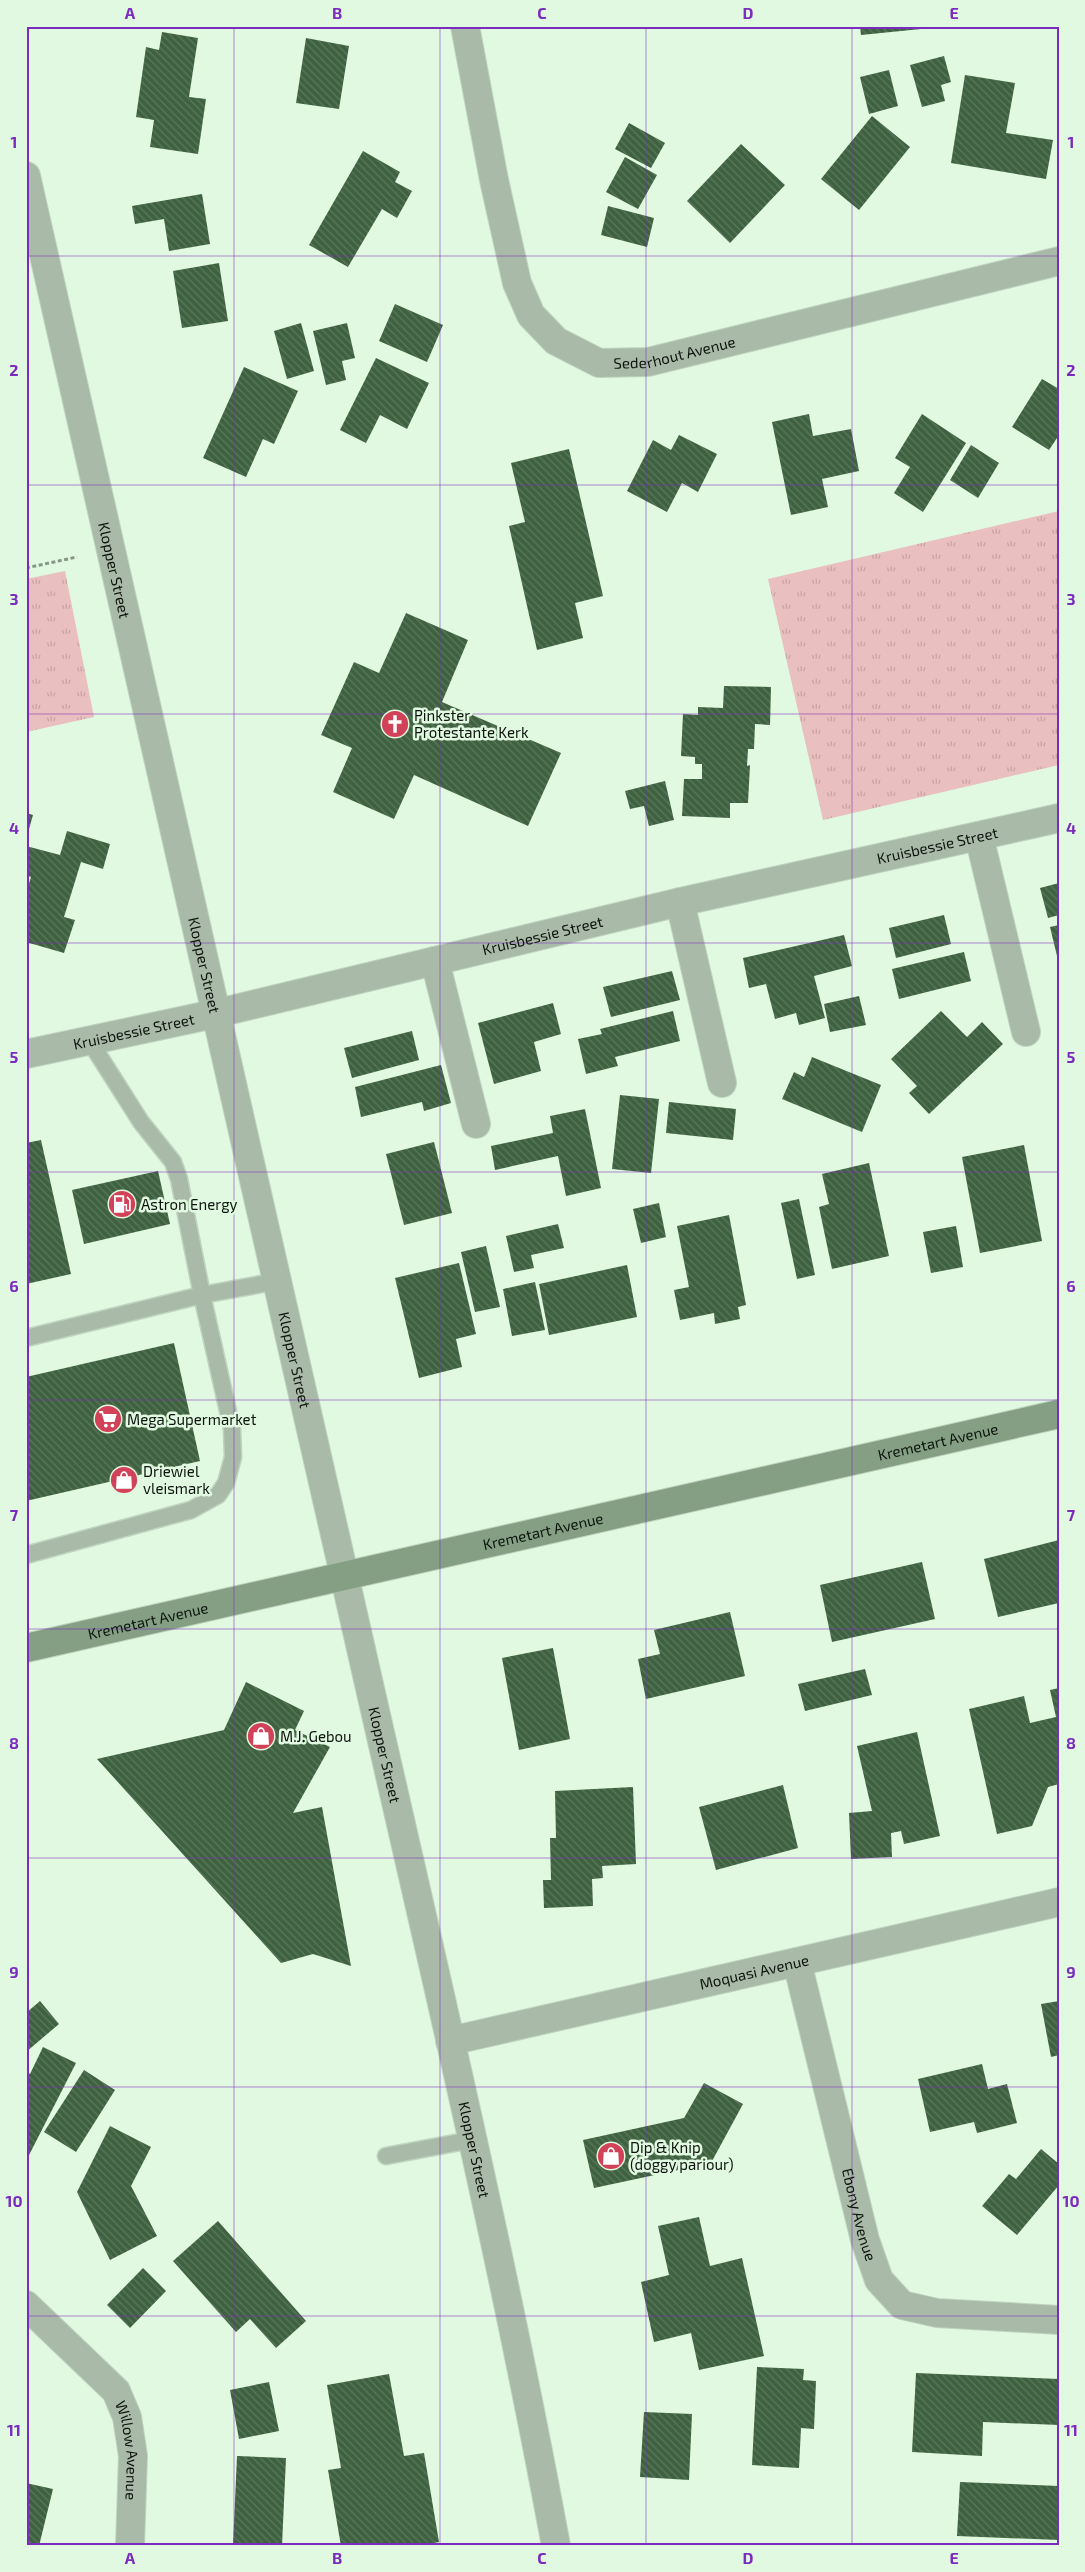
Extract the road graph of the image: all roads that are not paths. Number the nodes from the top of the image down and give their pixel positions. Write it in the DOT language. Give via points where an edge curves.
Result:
graph roads {
  1 [pos="465,26"];
  2 [pos="26,176"];
  3 [pos="1059,261"];
  4 [pos="1059,818"];
  5 [pos="979,836"];
  6 [pos="680,902"];
  7 [pos="435,961"];
  8 [pos="214,1014"];
  9 [pos="1026,1032"];
  10 [pos="89,1040"];
  11 [pos="26,1054"];
  12 [pos="722,1083"];
  13 [pos="476,1124"];
  14 [pos="278,1281"];
  15 [pos="202,1295"];
  16 [pos="26,1338"];
  17 [pos="1059,1414"];
  18 [pos="26,1555"];
  19 [pos="344,1576"];
  20 [pos="26,1648"];
  21 [pos="1059,1902"];
  22 [pos="797,1962"];
  23 [pos="450,2041"];
  24 [pos="471,2140"];
  25 [pos="386,2156"];
  26 [pos="26,2305"];
  27 [pos="1059,2320"];
  28 [pos="130,2546"];
  29 [pos="556,2546"];
  1 -- 3 [label="street, Sederhout Avenue" via="517,282 531,315 556,341 599,363 648,362"];
  2 -- 8 [label="street, Klopper Street"];
  4 -- 5 [label="street, Kruisbessie Street"];
  5 -- 6 [label="street, Kruisbessie Street"];
  5 -- 9 [label="street"];
  6 -- 7 [label="street, Kruisbessie Street"];
  6 -- 12 [label="street"];
  7 -- 8 [label="street, Kruisbessie Street"];
  7 -- 13 [label="street"];
  8 -- 10 [label="street, Kruisbessie Street"];
  8 -- 14 [label="street, Klopper Street"];
  10 -- 11 [label="street, Kruisbessie Street"];
  10 -- 15 [label="lane" via="141,1122 173,1162"];
  14 -- 15 [label="lane"];
  14 -- 19 [label="street, Klopper Street"];
  15 -- 16 [label="lane"];
  15 -- 18 [label="lane" via="232,1428 233,1457 226,1483 218,1495 191,1510"];
  17 -- 19 [label="street, Kremetart Avenue"];
  19 -- 20 [label="street, Kremetart Avenue"];
  19 -- 23 [label="street, Klopper Street"];
  21 -- 22 [label="street, Moquasi Avenue"];
  22 -- 23 [label="street, Moquasi Avenue"];
  22 -- 27 [label="street, Ebony Avenue" via="865,2240 879,2280 902,2305 937,2313"];
  23 -- 24 [label="street, Klopper Street"];
  24 -- 25 [label="lane"];
  24 -- 29 [label="street, Klopper Street" via="534,2424"];
  26 -- 28 [label="street, Willow Avenue" via="116,2391 127,2417 133,2456"];
}
